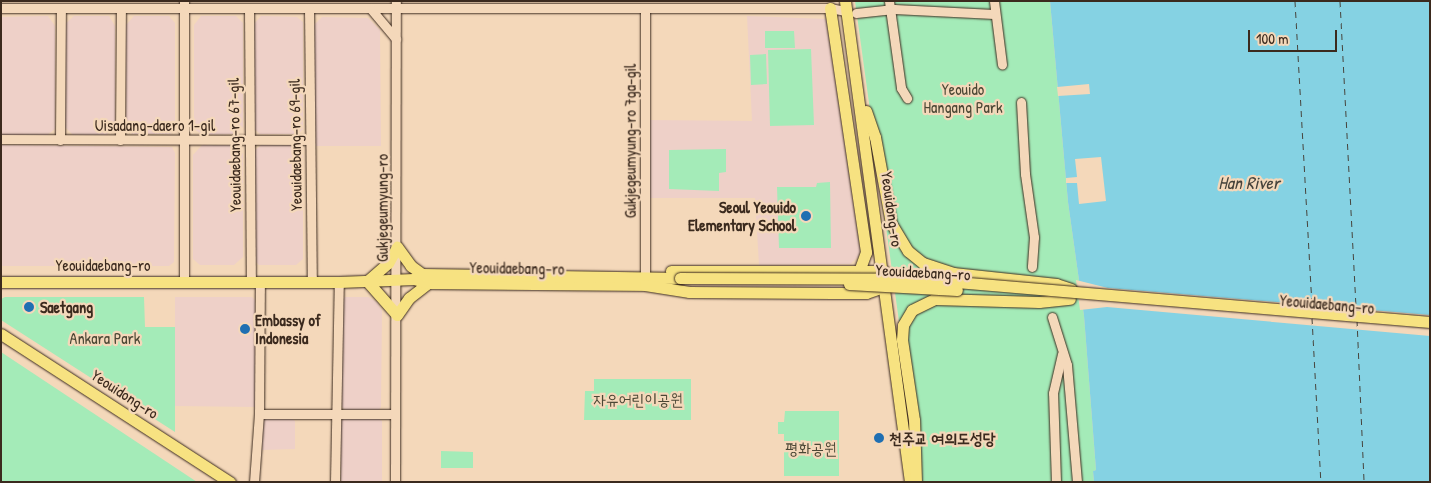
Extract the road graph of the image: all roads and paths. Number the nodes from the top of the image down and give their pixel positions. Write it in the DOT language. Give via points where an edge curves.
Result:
graph roads {
  1 [pos="410,1"];
  2 [pos="994,1"];
  3 [pos="49,4"];
  4 [pos="184,5"];
  5 [pos="396,5"];
  6 [pos="521,5"];
  7 [pos="829,5"];
  8 [pos="890,5"];
  9 [pos="117,6"];
  10 [pos="1,8"];
  11 [pos="61,8"];
  12 [pos="249,8"];
  13 [pos="309,8"];
  14 [pos="849,8"];
  15 [pos="371,9"];
  16 [pos="645,9"];
  17 [pos="423,10"];
  18 [pos="994,14"];
  19 [pos="396,39"];
  20 [pos="1002,64"];
  21 [pos="858,87"];
  22 [pos="907,98"];
  23 [pos="1021,102"];
  24 [pos="1,139"];
  25 [pos="60,140"];
  26 [pos="120,140"];
  27 [pos="184,140"];
  28 [pos="248,140"];
  29 [pos="309,140"];
  30 [pos="397,247"];
  31 [pos="1032,267"];
  32 [pos="859,271"];
  33 [pos="884,271"];
  34 [pos="633,278"];
  35 [pos="421,279"];
  36 [pos="644,279"];
  37 [pos="397,280"];
  38 [pos="367,281"];
  39 [pos="682,281"];
  40 [pos="3,282"];
  41 [pos="184,282"];
  42 [pos="256,282"];
  43 [pos="312,282"];
  44 [pos="339,282"];
  45 [pos="886,286"];
  46 [pos="866,293"];
  47 [pos="1074,295"];
  48 [pos="888,303"];
  49 [pos="397,315"];
  50 [pos="1052,316"];
  51 [pos="1430,322"];
  52 [pos="1430,328"];
  53 [pos="1,334"];
  54 [pos="1062,354"];
  55 [pos="334,413"];
  56 [pos="259,414"];
  57 [pos="394,414"];
  58 [pos="230,482"];
  59 [pos="254,482"];
  60 [pos="335,482"];
  61 [pos="395,482"];
  62 [pos="910,482"];
  63 [pos="916,482"];
  64 [pos="1056,482"];
  65 [pos="1078,482"];
  1 -- 17 [label="street"];
  2 -- 18 [label="street"];
  3 -- 10 [label="street"];
  3 -- 11 [label="street"];
  4 -- 9 [label="street"];
  4 -- 12 [label="street"];
  4 -- 27 [label="street"];
  5 -- 15 [label="street"];
  5 -- 17 [label="street"];
  5 -- 19 [label="street, Gukjegeumyung-ro"];
  6 -- 16 [label="street"];
  6 -- 17 [label="street"];
  7 -- 14 [label="street"];
  7 -- 16 [label="street"];
  7 -- 32 [label="main road" via="866,252"];
  8 -- 14 [label="street"];
  8 -- 18 [label="street"];
  8 -- 22 [label="street" via="900,88"];
  9 -- 11 [label="street"];
  9 -- 26 [label="street"];
  11 -- 25 [label="street"];
  12 -- 13 [label="street"];
  12 -- 28 [label="street, Yeouidaebang-ro 67-gil"];
  13 -- 15 [label="street"];
  13 -- 29 [label="street, Yeouidaebang-ro 69-gil"];
  14 -- 21 [label="main road, Yeouidong-ro"];
  15 -- 19 [label="street"];
  16 -- 36 [label="street, Gukjegeumyung-ro 7ga-gil"];
  18 -- 20 [label="street"];
  19 -- 30 [label="street, Gukjegeumyung-ro"];
  21 -- 33 [label="main road, Yeouidong-ro"];
  21 -- 47 [label="main road, bridge" via="875,137 888,209 899,240 923,263 953,273 1056,284"];
  23 -- 31 [label="street" via="1024,174 1034,237"];
  24 -- 25 [label="street, Uisadang-daero 1-gil"];
  25 -- 26 [label="street, Uisadang-daero 1-gil"];
  26 -- 27 [label="street, Uisadang-daero 1-gil"];
  27 -- 28 [label="street, Uisadang-daero 1-gil"];
  27 -- 41 [label="street"];
  28 -- 29 [label="street, Uisadang-daero 1-gil"];
  28 -- 42 [label="street, Yeouidaebang-ro 67-gil"];
  29 -- 43 [label="street, Yeouidaebang-ro 69-gil"];
  30 -- 35 [label="main road"];
  30 -- 37 [label="street, Gukjegeumyung-ro"];
  30 -- 38 [label="main road" via="388,263"];
  32 -- 33 [label="main road"];
  32 -- 36 [label="main road"];
  33 -- 45 [label="main road, Yeouidong-ro"];
  34 -- 35 [label="main road, Yeouidaebang-ro"];
  34 -- 36 [label="main road"];
  34 -- 39 [label="main road, Yeouidaebang-ro"];
  35 -- 36 [label="main road, Yeouidaebang-ro"];
  35 -- 37 [label="main road, Yeouidaebang-ro"];
  35 -- 49 [label="main road"];
  36 -- 39 [label="main road, Yeouidaebang-ro"];
  36 -- 46 [label="main road" via="689,292"];
  37 -- 38 [label="main road, Yeouidaebang-ro"];
  37 -- 49 [label="street, Gukjegeumyung-ro"];
  38 -- 44 [label="main road, Yeouidaebang-ro"];
  38 -- 49 [label="main road"];
  39 -- 47 [label="main road, Yeouidaebang-ro, bridge" via="866,285"];
  40 -- 41 [label="main road, Yeouidaebang-ro"];
  41 -- 42 [label="main road, Yeouidaebang-ro"];
  42 -- 43 [label="main road, Yeouidaebang-ro"];
  42 -- 56 [label="street, Yeouidaebang-ro 67-gil"];
  43 -- 44 [label="main road, Yeouidaebang-ro"];
  44 -- 55 [label="street"];
  45 -- 46 [label="main road"];
  45 -- 48 [label="main road, Yeouidong-ro"];
  46 -- 48 [label="main road"];
  47 -- 51 [label="main road, bridge"];
  47 -- 52 [label="main road, Yeouidaebang-ro"];
  47 -- 63 [label="main road" via="1039,302 978,298 926,301 908,317 902,333 914,428"];
  48 -- 62 [label="main road, Yeouidong-ro"];
  49 -- 57 [label="street, Gukjegeumyung-ro"];
  50 -- 54 [label="street"];
  53 -- 58 [label="main road, Yeouidong-ro"];
  54 -- 64 [label="street" via="1053,393"];
  54 -- 65 [label="street" via="1067,365"];
  55 -- 56 [label="street"];
  55 -- 57 [label="street"];
  55 -- 60 [label="street"];
  56 -- 59 [label="street, Yeouidaebang-ro 67-gil"];
  57 -- 61 [label="street, Gukjegeumyung-ro"];
}
